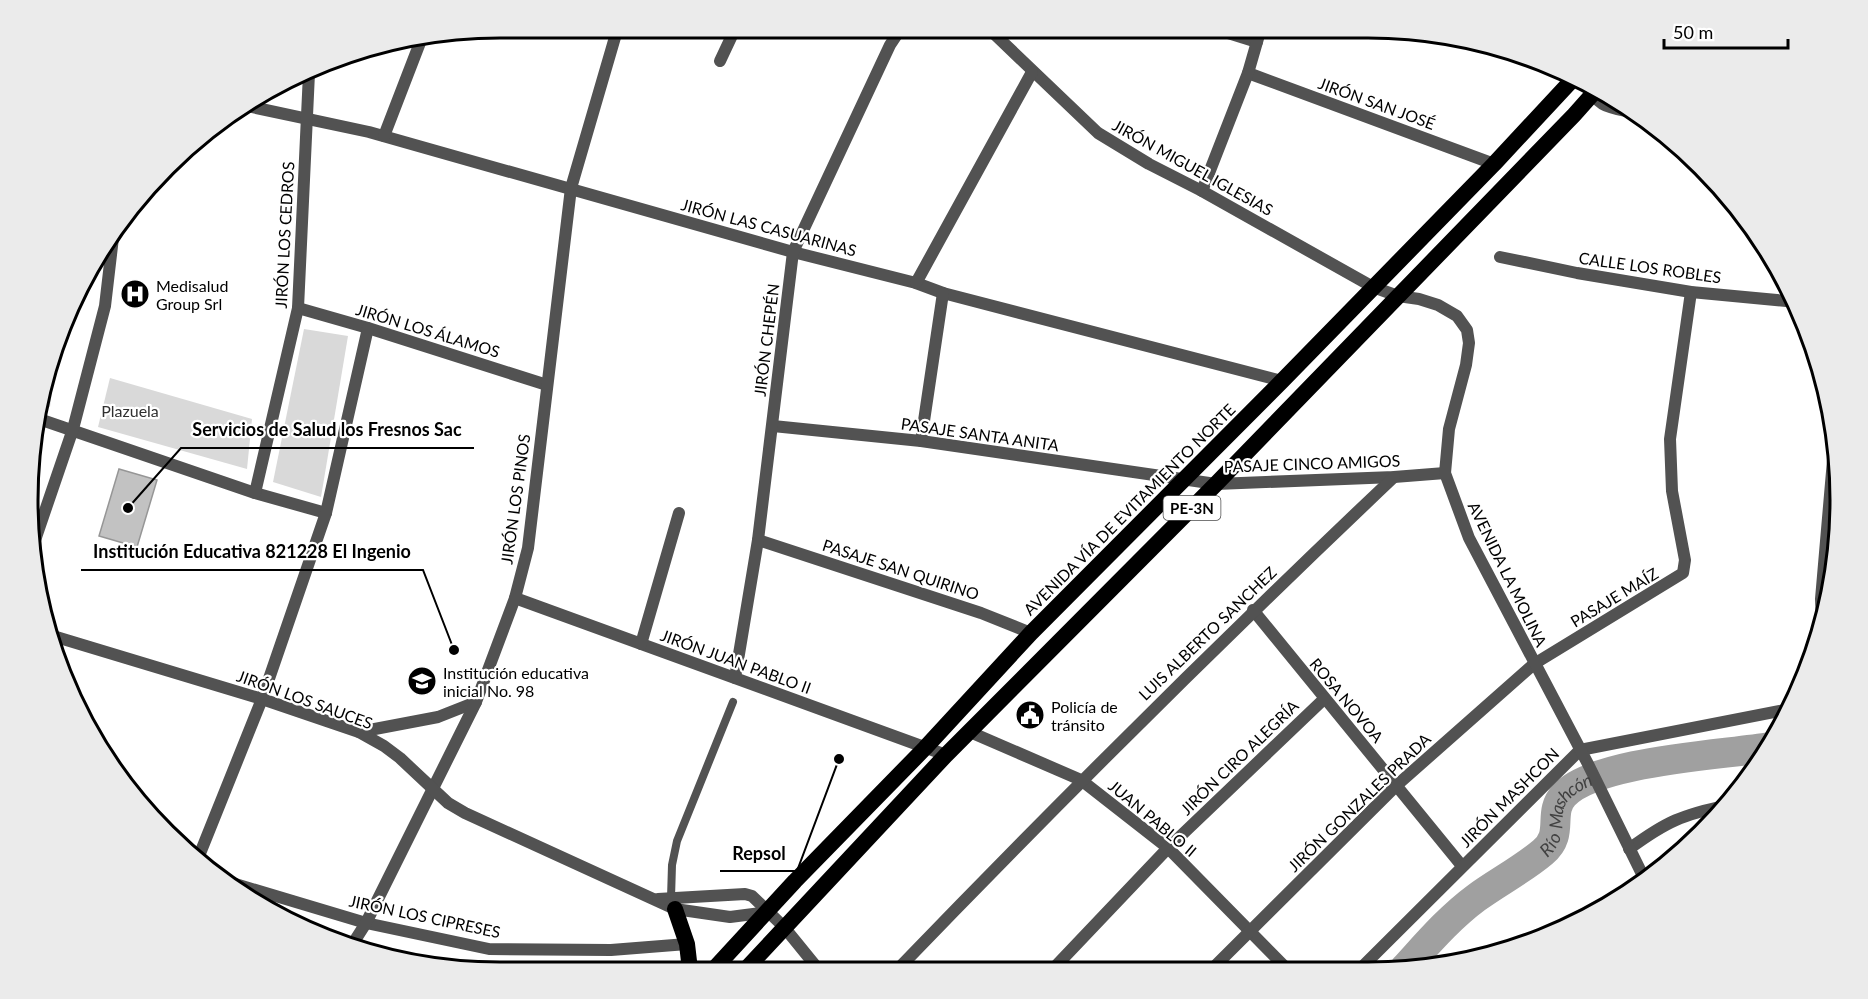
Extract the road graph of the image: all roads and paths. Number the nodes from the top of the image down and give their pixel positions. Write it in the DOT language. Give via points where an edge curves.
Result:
graph roads {
  1 [pos="615,38"];
  2 [pos="731,38"];
  3 [pos="895,38"];
  4 [pos="998,38"];
  5 [pos="1244,38"];
  6 [pos="1258,38"];
  7 [pos="1257,42"];
  8 [pos="419,44"];
  9 [pos="720,61"];
  10 [pos="1032,72"];
  11 [pos="1248,73"];
  12 [pos="309,79"];
  13 [pos="1569,83"];
  14 [pos="1588,93"];
  15 [pos="1598,98"];
  16 [pos="255,108"];
  17 [pos="1613,108"];
  18 [pos="308,118"];
  19 [pos="384,136"];
  20 [pos="1494,164"];
  21 [pos="571,188"];
  22 [pos="1202,191"];
  23 [pos="112,248"];
  24 [pos="793,252"];
  25 [pos="1500,257"];
  26 [pos="916,283"];
  27 [pos="1373,287"];
  28 [pos="1691,292"];
  29 [pos="943,293"];
  30 [pos="1398,296"];
  31 [pos="1786,301"];
  32 [pos="298,308"];
  33 [pos="368,327"];
  34 [pos="1282,381"];
  35 [pos="547,385"];
  36 [pos="44,420"];
  37 [pos="773,426"];
  38 [pos="73,429"];
  39 [pos="921,441"];
  40 [pos="1445,473"];
  41 [pos="1394,477"];
  42 [pos="1181,480"];
  43 [pos="1216,484"];
  44 [pos="255,493"];
  45 [pos="1830,496"];
  46 [pos="326,513"];
  47 [pos="680,513"];
  48 [pos="38,531"];
  49 [pos="758,540"];
  50 [pos="1822,591"];
  51 [pos="515,598"];
  52 [pos="1253,610"];
  53 [pos="1031,633"];
  54 [pos="59,638"];
  55 [pos="641,644"];
  56 [pos="1534,664"];
  57 [pos="735,678"];
  58 [pos="262,699"];
  59 [pos="1324,699"];
  60 [pos="476,702"];
  61 [pos="734,702"];
  62 [pos="1779,711"];
  63 [pos="359,732"];
  64 [pos="970,732"];
  65 [pos="925,748"];
  66 [pos="1580,750"];
  67 [pos="946,755"];
  68 [pos="1081,780"];
  69 [pos="1397,785"];
  70 [pos="431,789"];
  71 [pos="1712,808"];
  72 [pos="1168,848"];
  73 [pos="1629,849"];
  74 [pos="201,852"];
  75 [pos="1462,866"];
  76 [pos="1641,872"];
  77 [pos="250,888"];
  78 [pos="673,904"];
  79 [pos="769,912"];
  80 [pos="366,923"];
  81 [pos="784,927"];
  82 [pos="1249,930"];
  83 [pos="356,939"];
  84 [pos="687,944"];
  85 [pos="689,962"];
  86 [pos="721,962"];
  87 [pos="752,962"];
  88 [pos="812,962"];
  89 [pos="905,962"];
  90 [pos="1060,962"];
  91 [pos="1219,962"];
  92 [pos="1280,962"];
  93 [pos="1368,962"];
  1 -- 21 [label="street, JIRÓN LOS PINOS"];
  2 -- 9 [label="street"];
  3 -- 24 [label="street, JIRÓN CHEPÉN"];
  4 -- 10 [label="street, JIRÓN MIGUEL IGLESIAS"];
  5 -- 7 [label="street"];
  6 -- 7 [label="street"];
  7 -- 11 [label="street"];
  8 -- 19 [label="street"];
  10 -- 22 [label="street, JIRÓN MIGUEL IGLESIAS" via="1098,133"];
  10 -- 26 [label="street"];
  11 -- 20 [label="street, JIRÓN SAN JOSÉ"];
  11 -- 22 [label="street"];
  12 -- 18 [label="street, JIRÓN LOS CEDROS"];
  13 -- 20 [label="highway, AVENIDA VÍA DE EVITAMIENTO NORTE / PE-3N"];
  14 -- 30 [label="highway, PE-3N"];
  15 -- 17 [label="street" via="1602,105"];
  16 -- 18 [label="street, JIRÓN LAS CASUARINAS"];
  18 -- 19 [label="street, JIRÓN LAS CASUARINAS"];
  18 -- 32 [label="street, JIRÓN LOS CEDROS"];
  19 -- 21 [label="street, JIRÓN LAS CASUARINAS"];
  20 -- 27 [label="highway, AVENIDA VÍA DE EVITAMIENTO NORTE / PE-3N"];
  21 -- 24 [label="street, JIRÓN LAS CASUARINAS"];
  21 -- 35 [label="street, JIRÓN LOS PINOS"];
  22 -- 27 [label="street, JIRÓN MIGUEL IGLESIAS"];
  23 -- 38 [label="street" via="105,306"];
  24 -- 26 [label="street, JIRÓN LAS CASUARINAS"];
  24 -- 37 [label="street, JIRÓN CHEPÉN"];
  25 -- 28 [label="street, CALLE LOS ROBLES"];
  26 -- 29 [label="street, JIRÓN LAS CASUARINAS"];
  27 -- 30 [label="street, AVENIDA LA MOLINA"];
  27 -- 34 [label="highway, AVENIDA VÍA DE EVITAMIENTO NORTE / PE-3N"];
  28 -- 31 [label="street, CALLE LOS ROBLES"];
  28 -- 56 [label="street, PASAJE MAÍZ" via="1670,439 1672,490 1685,560 1683,573"];
  29 -- 34 [label="street, JIRÓN LAS CASUARINAS"];
  29 -- 39 [label="street"];
  30 -- 40 [label="street, AVENIDA LA MOLINA" via="1438,305 1457,316 1467,330 1466,365 1449,429"];
  30 -- 43 [label="highway, PE-3N"];
  32 -- 33 [label="street, JIRÓN LOS ÁLAMOS"];
  32 -- 44 [label="street, JIRÓN LOS CEDROS"];
  33 -- 35 [label="street, JIRÓN LOS ÁLAMOS"];
  33 -- 46 [label="street"];
  34 -- 42 [label="highway, AVENIDA VÍA DE EVITAMIENTO NORTE / PE-3N"];
  35 -- 51 [label="street, JIRÓN LOS PINOS" via="528,548"];
  36 -- 38 [label="street"];
  37 -- 39 [label="street, PASAJE SANTA ANITA"];
  37 -- 49 [label="street, JIRÓN CHEPÉN"];
  38 -- 44 [label="street"];
  38 -- 48 [label="street"];
  39 -- 42 [label="street, PASAJE SANTA ANITA"];
  40 -- 41 [label="street, PASAJE CINCO AMIGOS"];
  40 -- 56 [label="street, AVENIDA LA MOLINA" via="1469,538"];
  41 -- 43 [label="street, PASAJE CINCO AMIGOS"];
  41 -- 52 [label="street, LUIS ALBERTO SANCHEZ"];
  42 -- 43 [label="street, PASAJE CINCO AMIGOS"];
  42 -- 53 [label="highway, AVENIDA VÍA DE EVITAMIENTO NORTE / PE-3N"];
  43 -- 64 [label="highway, PE-3N"];
  44 -- 46 [label="street"];
  45 -- 50 [label="street"];
  46 -- 58 [label="street"];
  47 -- 55 [label="street"];
  49 -- 53 [label="street, PASAJE SAN QUIRINO"];
  49 -- 57 [label="street, JIRÓN CHEPÉN"];
  51 -- 55 [label="street, JIRÓN JUAN PABLO II"];
  51 -- 60 [label="street, JIRÓN LOS PINOS"];
  52 -- 59 [label="street, ROSA NOVOA"];
  52 -- 68 [label="street, LUIS ALBERTO SANCHEZ"];
  53 -- 65 [label="highway, AVENIDA VÍA DE EVITAMIENTO NORTE / PE-3N"];
  54 -- 58 [label="street, JIRÓN LOS SAUCES"];
  55 -- 57 [label="street, JIRÓN JUAN PABLO II"];
  56 -- 66 [label="street, AVENIDA LA MOLINA"];
  56 -- 69 [label="street, JIRÓN GONZALES PRADA"];
  57 -- 65 [label="street, JIRÓN JUAN PABLO II"];
  58 -- 63 [label="street, JIRÓN LOS SAUCES"];
  58 -- 74 [label="street"];
  59 -- 69 [label="street, ROSA NOVOA"];
  59 -- 72 [label="street, JIRÓN CIRO ALEGRÍA"];
  60 -- 63 [label="street" via="438,717"];
  60 -- 70 [label="street, JIRÓN LOS PINOS"];
  61 -- 78 [label="lane" via="677,841 672,865"];
  62 -- 66 [label="street, JIRÓN MASHCON"];
  63 -- 70 [label="street, JIRÓN LOS SAUCES" via="400,758"];
  64 -- 67 [label="highway, PE-3N"];
  64 -- 68 [label="street, JUAN PABLO II"];
  65 -- 67 [label="street, JIRÓN JUAN PABLO II"];
  65 -- 79 [label="highway, AVENIDA VÍA DE EVITAMIENTO NORTE / PE-3N"];
  66 -- 73 [label="street, AVENIDA LA MOLINA"];
  66 -- 75 [label="street, JIRÓN MASHCON"];
  67 -- 81 [label="highway, PE-3N"];
  68 -- 72 [label="street, JUAN PABLO II"];
  68 -- 89 [label="street, LUIS ALBERTO SANCHEZ"];
  69 -- 75 [label="street, ROSA NOVOA"];
  69 -- 82 [label="street, JIRÓN GONZALES PRADA"];
  70 -- 78 [label="street, JIRÓN LOS SAUCES" via="465,813 654,900"];
  70 -- 80 [label="street, JIRÓN LOS PINOS"];
  71 -- 73 [label="street" via="1674,820"];
  72 -- 82 [label="street, JUAN PABLO II"];
  72 -- 90 [label="street, JIRÓN CIRO ALEGRÍA"];
  73 -- 76 [label="street, AVENIDA LA MOLINA"];
  75 -- 93 [label="street, JIRÓN MASHCON"];
  77 -- 80 [label="street, JIRÓN LOS CIPRESES"];
  78 -- 79 [label="street, JIRÓN LOS SAUCES" via="730,917"];
  78 -- 79 [label="street, JIRÓN LOS SAUCES" via="745,894"];
  78 -- 84 [label="highway"];
  79 -- 81 [label="street"];
  79 -- 86 [label="highway, AVENIDA VÍA DE EVITAMIENTO NORTE / PE-3N"];
  80 -- 83 [label="street, JIRÓN LOS PINOS"];
  80 -- 84 [label="street, JIRÓN LOS CIPRESES" via="489,949 611,950"];
  81 -- 87 [label="highway, PE-3N"];
  81 -- 88 [label="street"];
  82 -- 91 [label="street, JIRÓN GONZALES PRADA"];
  82 -- 92 [label="street, JUAN PABLO II"];
  84 -- 85 [label="highway"];
}
